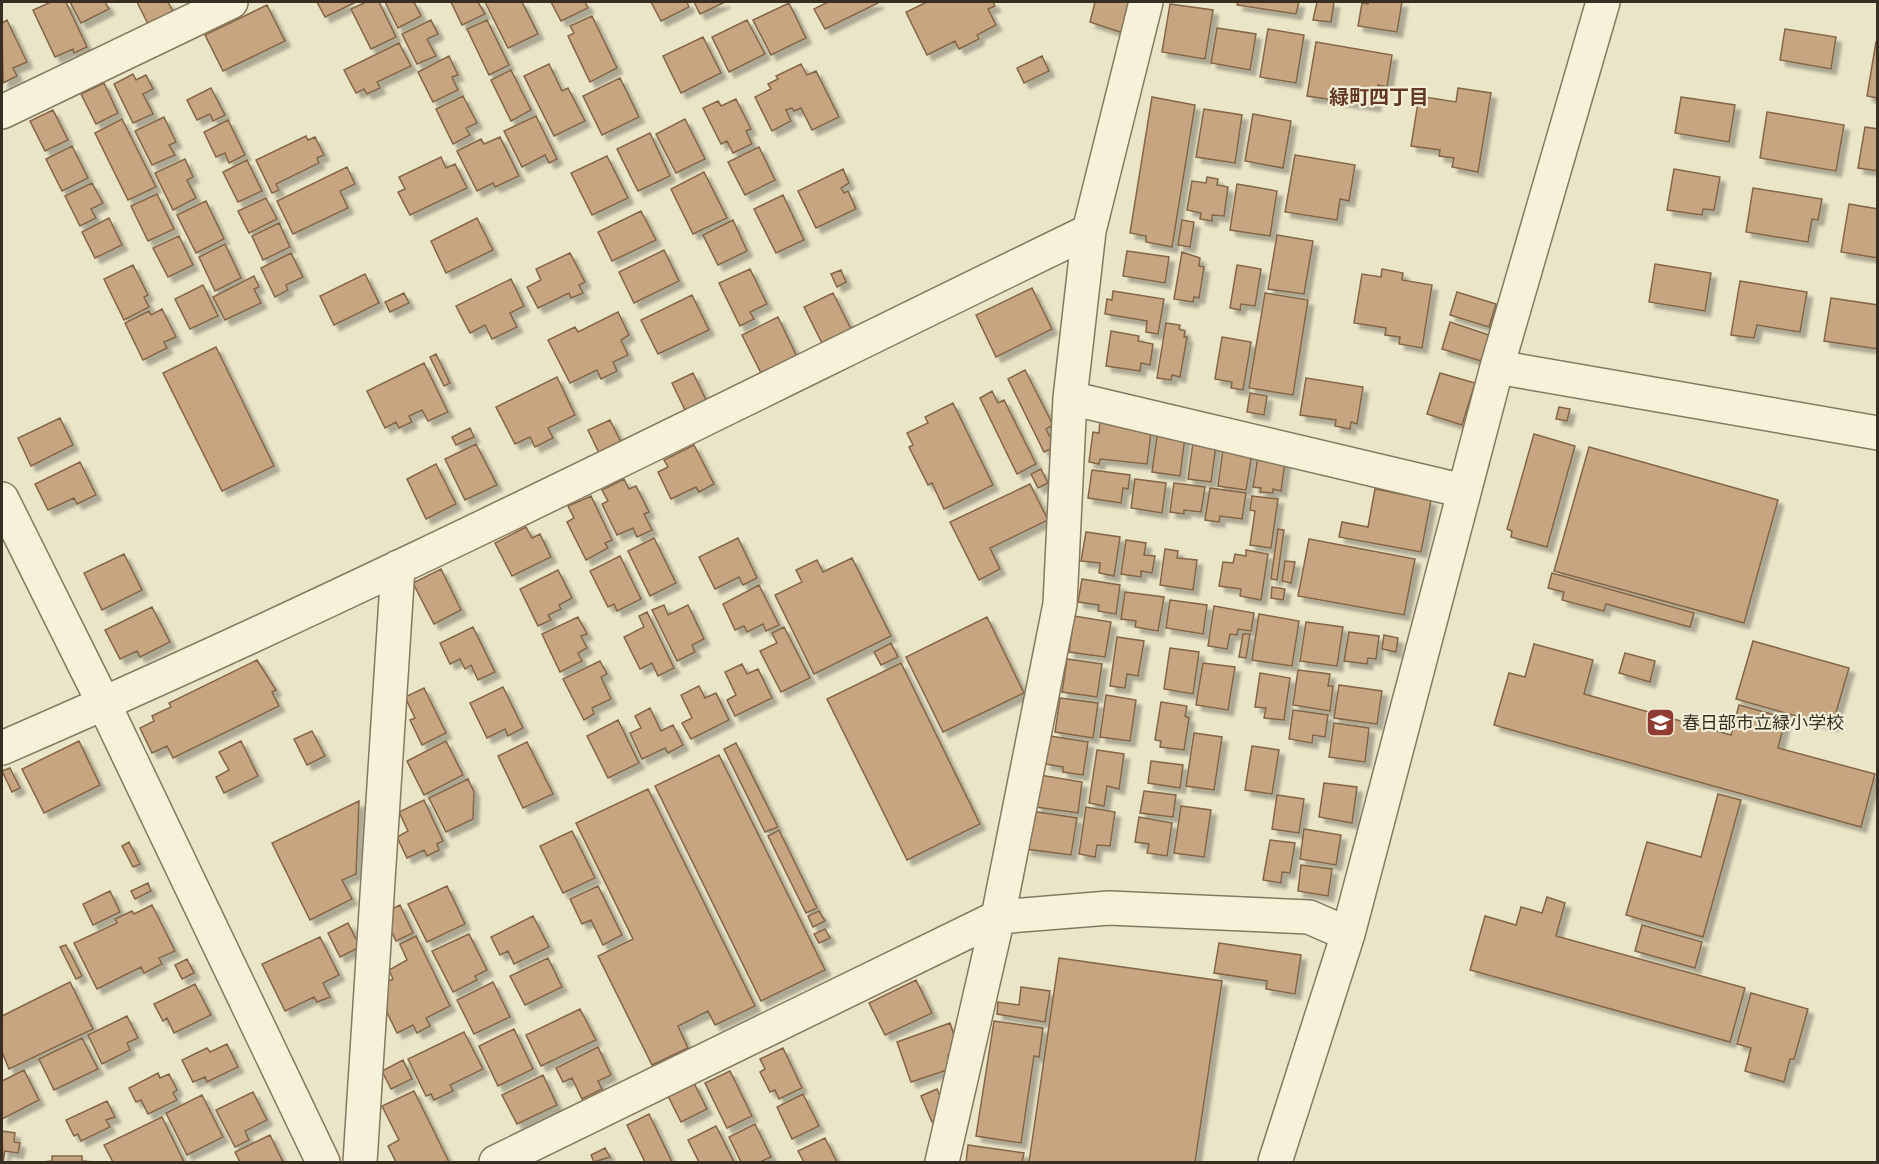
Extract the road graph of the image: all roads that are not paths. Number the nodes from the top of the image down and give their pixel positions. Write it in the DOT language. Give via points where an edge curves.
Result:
graph roads {
  1 [pos="231,2"];
  2 [pos="1146,2"];
  3 [pos="1603,2"];
  4 [pos="2,112"];
  5 [pos="1089,231"];
  6 [pos="1497,368"];
  7 [pos="1070,398"];
  8 [pos="1878,433"];
  9 [pos="1464,491"];
  10 [pos="2,499"];
  11 [pos="398,567"];
  12 [pos="104,704"];
  13 [pos="2,748"];
  14 [pos="998,917"];
  15 [pos="1348,934"];
  16 [pos="323,1162"];
  17 [pos="360,1162"];
  18 [pos="496,1162"];
  19 [pos="942,1162"];
  20 [pos="1275,1162"];
  1 -- 4 [label="street"];
  2 -- 5 [label="street"];
  3 -- 6 [label="street"];
  5 -- 7 [label="street"];
  5 -- 11 [label="street"];
  6 -- 8 [label="street"];
  6 -- 9 [label="street"];
  7 -- 9 [label="street"];
  7 -- 14 [label="street" via="1060,603"];
  9 -- 15 [label="street"];
  10 -- 12 [label="street"];
  11 -- 12 [label="street"];
  11 -- 17 [label="street"];
  12 -- 13 [label="street"];
  12 -- 16 [label="street"];
  14 -- 15 [label="street" via="1109,908 1309,917"];
  14 -- 18 [label="street"];
  14 -- 19 [label="street"];
  15 -- 20 [label="street"];
}
